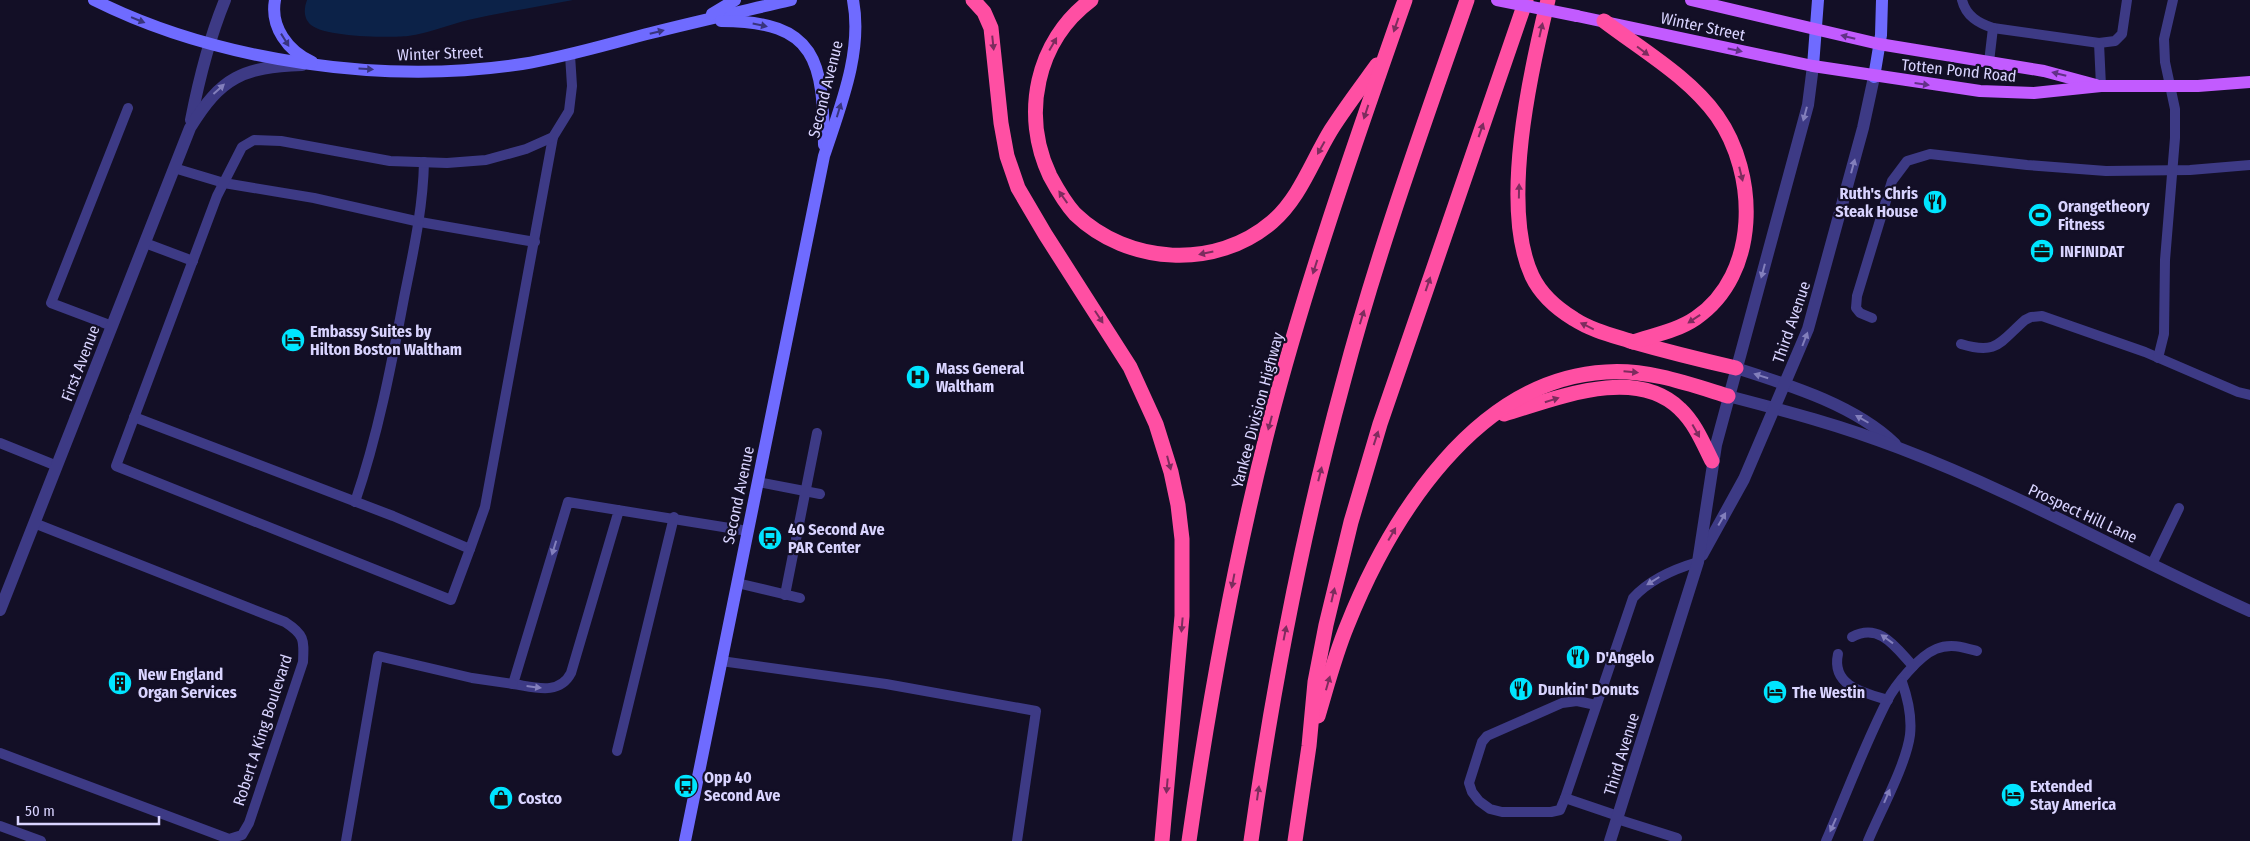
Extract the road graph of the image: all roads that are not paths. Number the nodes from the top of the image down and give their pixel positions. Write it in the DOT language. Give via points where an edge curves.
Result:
graph roads {
  1 [pos="94,0"];
  2 [pos="225,0"];
  3 [pos="275,0"];
  4 [pos="736,0"];
  5 [pos="791,0"];
  6 [pos="853,0"];
  7 [pos="973,0"];
  8 [pos="1091,0"];
  9 [pos="1405,0"];
  10 [pos="1466,0"];
  11 [pos="1497,0"];
  12 [pos="1526,0"];
  13 [pos="1548,0"];
  14 [pos="1691,0"];
  15 [pos="1818,0"];
  16 [pos="1882,0"];
  17 [pos="1962,0"];
  18 [pos="2127,0"];
  19 [pos="2173,0"];
  20 [pos="694,22"];
  21 [pos="1604,22"];
  22 [pos="1993,28"];
  23 [pos="1816,29"];
  24 [pos="2099,42"];
  25 [pos="209,44"];
  26 [pos="1879,44"];
  27 [pos="1388,50"];
  28 [pos="570,55"];
  29 [pos="1989,62"];
  30 [pos="318,65"];
  31 [pos="1813,66"];
  32 [pos="1874,77"];
  33 [pos="2250,82"];
  34 [pos="2101,86"];
  35 [pos="2170,86"];
  36 [pos="128,108"];
  37 [pos="190,128"];
  38 [pos="553,137"];
  39 [pos="824,156"];
  40 [pos="424,162"];
  41 [pos="2250,165"];
  42 [pos="174,168"];
  43 [pos="2172,171"];
  44 [pos="224,183"];
  45 [pos="420,222"];
  46 [pos="535,242"];
  47 [pos="145,243"];
  48 [pos="193,261"];
  49 [pos="1872,318"];
  50 [pos="112,326"];
  51 [pos="1633,342"];
  52 [pos="1961,344"];
  53 [pos="2158,358"];
  54 [pos="1736,368"];
  55 [pos="1786,384"];
  56 [pos="2250,395"];
  57 [pos="1728,396"];
  58 [pos="1775,408"];
  59 [pos="134,417"];
  60 [pos="1488,419"];
  61 [pos="817,433"];
  62 [pos="0,442"];
  63 [pos="1900,448"];
  64 [pos="1712,461"];
  65 [pos="57,466"];
  66 [pos="758,482"];
  67 [pos="805,491"];
  68 [pos="820,494"];
  69 [pos="355,502"];
  70 [pos="2179,508"];
  71 [pos="618,510"];
  72 [pos="674,517"];
  73 [pos="34,523"];
  74 [pos="748,531"];
  75 [pos="470,549"];
  76 [pos="1698,562"];
  77 [pos="2152,564"];
  78 [pos="737,583"];
  79 [pos="785,595"];
  80 [pos="800,598"];
  81 [pos="0,610"];
  82 [pos="2250,611"];
  83 [pos="1852,637"];
  84 [pos="1976,651"];
  85 [pos="1838,654"];
  86 [pos="721,662"];
  87 [pos="1913,666"];
  88 [pos="1902,682"];
  89 [pos="513,684"];
  90 [pos="1888,700"];
  91 [pos="1596,705"];
  92 [pos="1309,746"];
  93 [pos="617,751"];
  94 [pos="0,753"];
  95 [pos="1565,798"];
  96 [pos="1618,818"];
  97 [pos="0,826"];
  98 [pos="1677,838"];
  99 [pos="41,841"];
  100 [pos="346,841"];
  101 [pos="685,841"];
  102 [pos="1017,841"];
  103 [pos="1162,841"];
  104 [pos="1189,841"];
  105 [pos="1251,841"];
  106 [pos="1295,841"];
  107 [pos="1610,841"];
  108 [pos="1826,841"];
  109 [pos="1868,841"];
  1 -- 25 [label="street, Winter Street, one-way" via="157,28"];
  2 -- 25 [label="street, First Avenue"];
  3 -- 30 [label="street, one-way" via="275,19 283,38 291,49"];
  4 -- 20 [label="street"];
  5 -- 20 [label="street, Winter Street"];
  39 -- 6 [label="street, Second Avenue, one-way" via="851,65 856,25"];
  7 -- 103 [label="highway, one-way" via="984,12 991,28 1001,124 1018,188 1130,367 1156,424 1171,472 1182,539 1182,616"];
  27 -- 8 [label="highway, one-way" via="1331,130 1290,201 1271,222 1248,238 1218,250 1186,255 1153,253 1119,243 1074,213 1055,185 1041,153 1035,118 1043,64 1060,32"];
  9 -- 27 [label="highway, Yankee Division Highway, one-way"];
  105 -- 10 [label="highway, one-way" via="1294,584 1343,381 1383,248"];
  11 -- 21 [label="main road, Winter Street, bridge"];
  92 -- 12 [label="highway, one-way" via="1315,682 1333,592 1360,490"];
  51 -- 13 [label="highway, one-way" via="1584,325 1556,306 1539,288 1525,257 1519,203 1521,140"];
  14 -- 23 [label="main road, Winter Street"];
  15 -- 23 [label="street"];
  16 -- 26 [label="street"];
  17 -- 22 [label="lane" via="1971,17"];
  18 -- 24 [label="lane" via="2122,34 2115,41"];
  19 -- 35 [label="lane" via="2164,39"];
  28 -- 20 [label="street, Winter Street, one-way"];
  20 -- 39 [label="street, Second Avenue, one-way" via="730,21 763,25 789,34 803,45 814,60 822,86"];
  21 -- 31 [label="main road, Winter Street, one-way"];
  21 -- 51 [label="highway, one-way" via="1680,79 1711,108 1733,145 1745,190 1746,219 1742,246 1732,276 1721,294 1688,323"];
  22 -- 24 [label="lane"];
  22 -- 29 [label="lane"];
  26 -- 23 [label="main road, Winter Street, one-way"];
  23 -- 31 [label="street"];
  24 -- 34 [label="lane"];
  25 -- 30 [label="street, Winter Street"];
  25 -- 37 [label="street, First Avenue"];
  26 -- 29 [label="main road, Totten Pond Road"];
  26 -- 32 [label="street"];
  27 -- 104 [label="highway, Yankee Division Highway, one-way" via="1314,270 1252,492 1225,623"];
  30 -- 28 [label="street, Winter Street, one-way" via="447,70 520,64"];
  28 -- 38 [label="lane" via="572,86 569,111"];
  34 -- 29 [label="main road, Totten Pond Road, one-way" via="2044,71"];
  37 -- 30 [label="street, First Avenue, one-way" via="210,98 235,77 271,68"];
  31 -- 32 [label="main road, Winter Street"];
  31 -- 54 [label="street, Third Avenue, one-way" via="1808,105"];
  32 -- 34 [label="main road, Totten Pond Road, one-way" via="2009,93 2062,92"];
  55 -- 32 [label="street, Third Avenue, one-way" via="1814,312"];
  33 -- 35 [label="main road, Totten Pond Road"];
  34 -- 35 [label="main road, Totten Pond Road"];
  35 -- 43 [label="lane" via="2174,109"];
  36 -- 50 [label="lane" via="51,303"];
  37 -- 42 [label="street, First Avenue"];
  38 -- 40 [label="lane" via="526,149 486,160"];
  38 -- 46 [label="lane"];
  39 -- 66 [label="street, Second Avenue"];
  40 -- 44 [label="lane" via="390,161 281,141 254,140 242,147"];
  40 -- 45 [label="lane"];
  41 -- 43 [label="lane"];
  42 -- 44 [label="lane"];
  42 -- 47 [label="street, First Avenue"];
  43 -- 49 [label="lane" via="2067,169 1937,154 1915,157 1901,166 1892,181 1856,296 1856,308"];
  43 -- 53 [label="lane" via="2165,260 2164,334"];
  44 -- 45 [label="lane" via="314,198"];
  44 -- 48 [label="lane"];
  45 -- 46 [label="lane"];
  45 -- 69 [label="lane" via="372,452"];
  46 -- 75 [label="lane" via="485,507"];
  47 -- 48 [label="lane"];
  47 -- 50 [label="street, First Avenue"];
  48 -- 59 [label="lane"];
  50 -- 65 [label="street, First Avenue"];
  51 -- 54 [label="highway"];
  52 -- 53 [label="lane" via="1982,350 1992,348 2025,320 2042,316"];
  53 -- 56 [label="lane"];
  55 -- 54 [label="street, Prospect Hill Lane, one-way"];
  54 -- 57 [label="street, Third Avenue"];
  55 -- 58 [label="street, Third Avenue"];
  63 -- 55 [label="street, Prospect Hill Lane, one-way" via="1862,418"];
  57 -- 58 [label="street, Prospect Hill Lane"];
  60 -- 57 [label="highway, one-way" via="1549,385 1592,373 1637,372"];
  57 -- 64 [label="street, Third Avenue"];
  58 -- 63 [label="street, Prospect Hill Lane"];
  76 -- 58 [label="street, Third Avenue, one-way" via="1738,491"];
  59 -- 69 [label="lane"];
  59 -- 75 [label="lane" via="116,466 451,600"];
  60 -- 64 [label="highway, one-way" via="1580,391 1604,388 1640,390 1664,398 1680,408 1692,422"];
  92 -- 60 [label="highway, one-way" via="1346,628 1383,550 1430,479 1463,441"];
  61 -- 67 [label="lane"];
  62 -- 65 [label="lane"];
  63 -- 77 [label="street, Prospect Hill Lane" via="2071,523"];
  64 -- 76 [label="street, Third Avenue"];
  65 -- 73 [label="street, First Avenue"];
  66 -- 67 [label="lane"];
  66 -- 74 [label="street, Second Avenue"];
  67 -- 68 [label="lane"];
  67 -- 79 [label="lane"];
  69 -- 75 [label="lane"];
  70 -- 77 [label="lane"];
  71 -- 72 [label="lane"];
  89 -- 71 [label="lane, one-way" via="550,689 566,682"];
  71 -- 89 [label="lane, one-way" via="568,502"];
  72 -- 74 [label="lane"];
  72 -- 93 [label="lane"];
  73 -- 81 [label="street, First Avenue"];
  73 -- 94 [label="lane, Robert A King Boulevard" via="285,622 299,631 304,643 303,662 249,823 242,835 229,839"];
  74 -- 78 [label="street, Second Avenue"];
  76 -- 91 [label="lane, one-way" via="1662,576 1633,598"];
  76 -- 96 [label="street, Third Avenue"];
  77 -- 82 [label="street, Prospect Hill Lane"];
  78 -- 79 [label="lane"];
  78 -- 86 [label="street, Second Avenue"];
  79 -- 80 [label="lane"];
  87 -- 83 [label="lane, one-way" via="1881,635 1864,632"];
  84 -- 87 [label="lane" via="1944,646 1928,653"];
  85 -- 90 [label="lane" via="1837,670 1845,683 1863,693"];
  86 -- 101 [label="street, Second Avenue"];
  86 -- 102 [label="lane" via="886,684 1036,711"];
  87 -- 88 [label="lane"];
  88 -- 90 [label="lane"];
  109 -- 88 [label="lane, one-way" via="1904,758 1908,741 1909,709"];
  89 -- 100 [label="lane" via="378,656"];
  90 -- 108 [label="lane, one-way"];
  91 -- 95 [label="lane"];
  91 -- 95 [label="lane" via="1577,701 1562,703 1487,736 1482,742 1469,783 1479,802 1502,812 1557,811 1562,808"];
  92 -- 106 [label="highway"];
  95 -- 96 [label="lane"];
  96 -- 98 [label="lane"];
  96 -- 107 [label="street, Third Avenue"];
  97 -- 99 [label="lane"];
}
